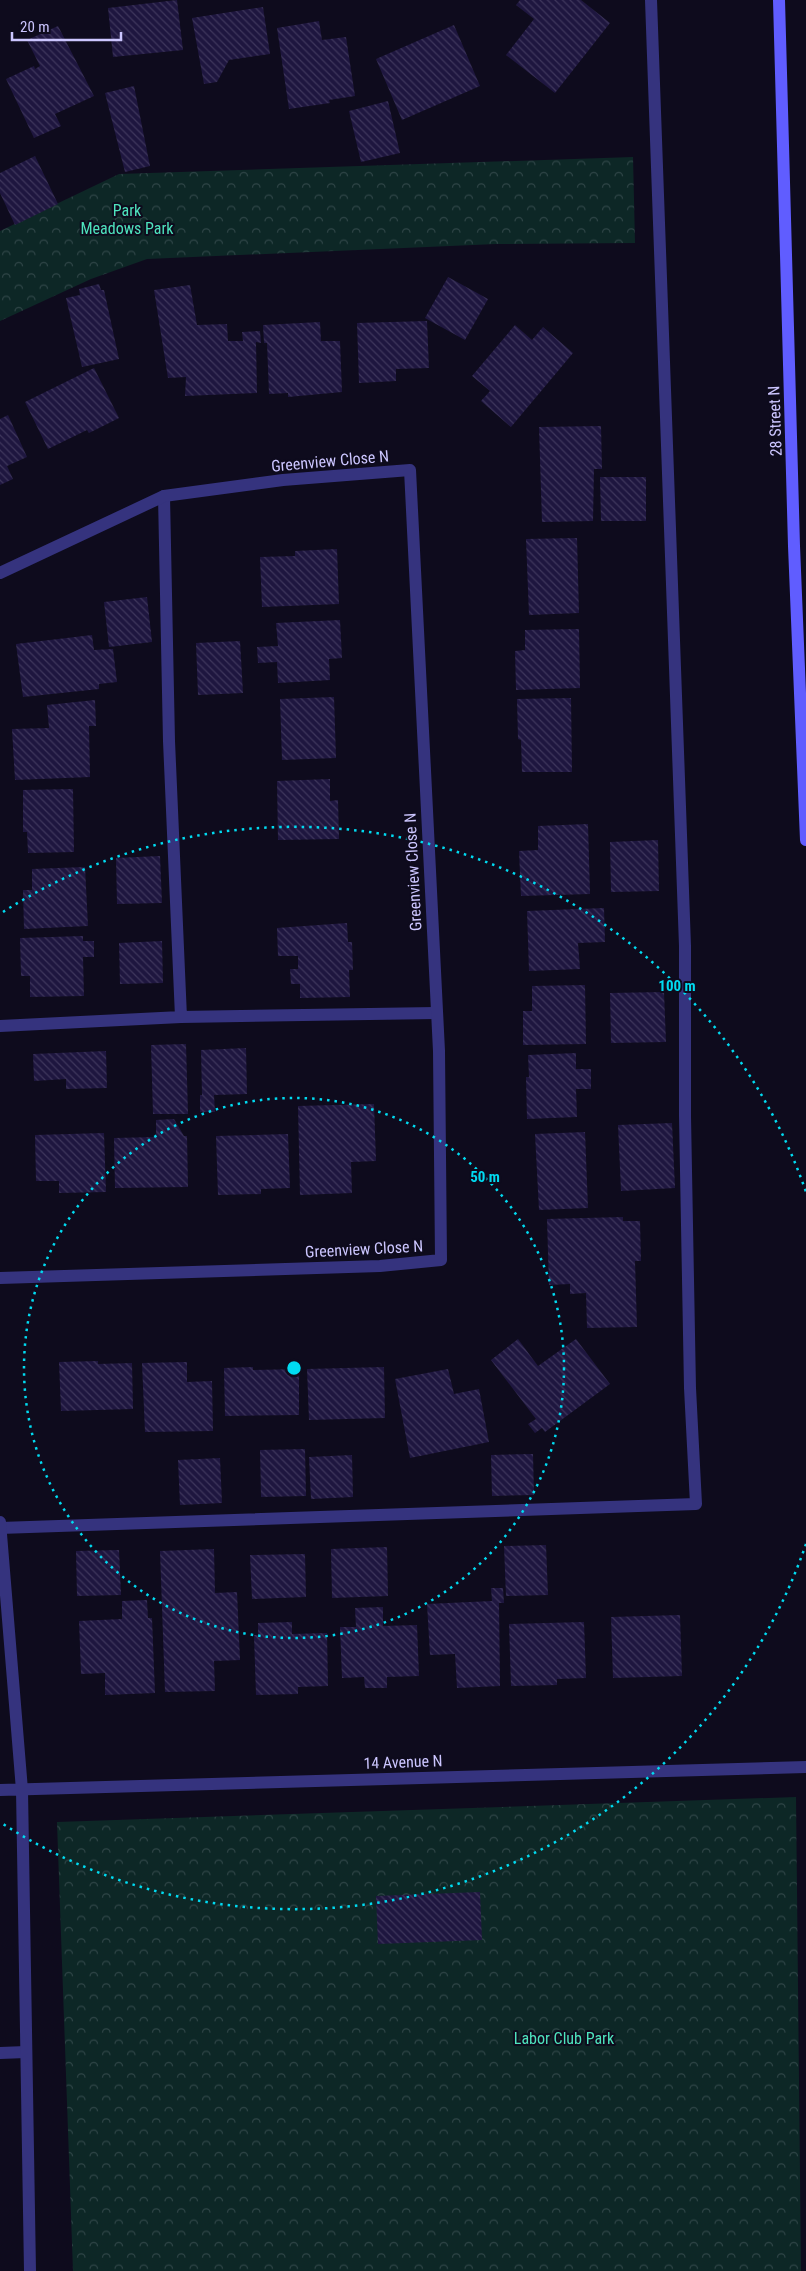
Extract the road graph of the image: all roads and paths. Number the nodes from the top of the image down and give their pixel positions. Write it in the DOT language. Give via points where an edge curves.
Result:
graph roads {
  1 [pos="651,0"];
  2 [pos="779,0"];
  3 [pos="164,496"];
  4 [pos="0,573"];
  5 [pos="806,840"];
  6 [pos="436,1013"];
  7 [pos="181,1017"];
  8 [pos="0,1026"];
  9 [pos="0,1278"];
  10 [pos="0,1522"];
  11 [pos="0,1528"];
  12 [pos="806,1767"];
  13 [pos="0,1790"];
  14 [pos="22,1790"];
  15 [pos="26,2052"];
  16 [pos="0,2053"];
  17 [pos="30,2271"];
  1 -- 11 [label="street" via="686,946 685,1116 690,1388 696,1504"];
  2 -- 5 [label="main road, 28 Street N" via="794,546"];
  3 -- 4 [label="street, Greenview Close N"];
  3 -- 6 [label="street, Greenview Close N" via="283,480 410,470"];
  3 -- 7 [label="street" via="169,740"];
  6 -- 7 [label="street"];
  6 -- 9 [label="street, Greenview Close N" via="441,1260 380,1266"];
  7 -- 8 [label="street"];
  10 -- 11 [label="street"];
  11 -- 14 [label="street"];
  12 -- 14 [label="street, 14 Avenue N"];
  13 -- 14 [label="street, 14 Avenue N"];
  14 -- 15 [label="street"];
  15 -- 16 [label="street"];
  15 -- 17 [label="street"];
}
